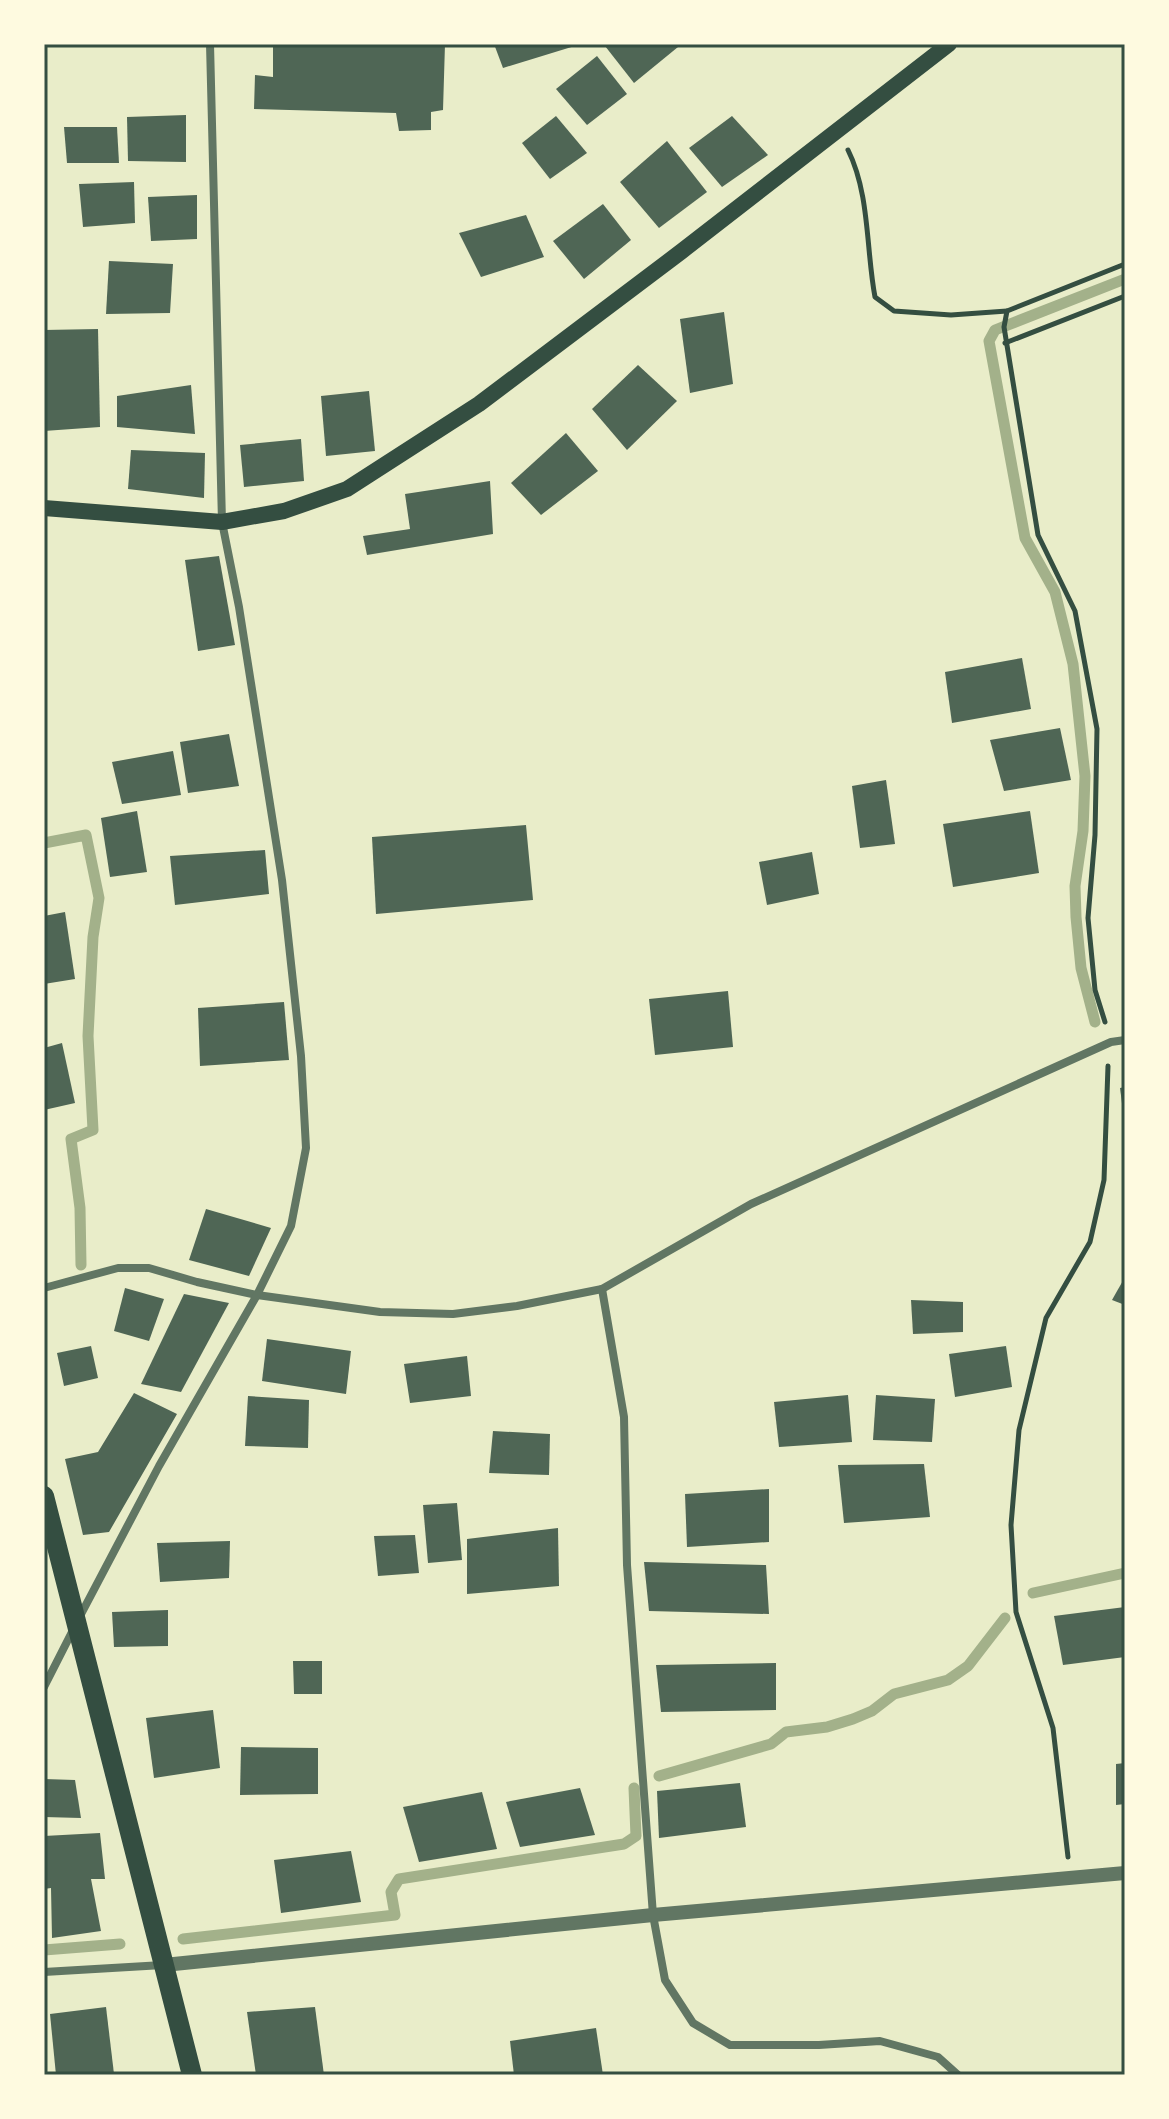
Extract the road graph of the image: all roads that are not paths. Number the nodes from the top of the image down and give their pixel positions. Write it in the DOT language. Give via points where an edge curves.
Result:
graph roads {
  1 [pos="210,44"];
  2 [pos="949,44"];
  3 [pos="44,508"];
  4 [pos="222,522"];
  5 [pos="1125,1040"];
  6 [pos="44,1288"];
  7 [pos="602,1289"];
  8 [pos="257,1295"];
  9 [pos="44,1496"];
  10 [pos="78,1621"];
  11 [pos="44,1687"];
  12 [pos="1125,1873"];
  13 [pos="653,1915"];
  14 [pos="164,1965"];
  15 [pos="44,1972"];
  16 [pos="192,2075"];
  17 [pos="958,2075"];
  1 -- 4 [label="street"];
  2 -- 4 [label="main road" via="479,404 347,489 284,511"];
  3 -- 4 [label="main road"];
  4 -- 8 [label="street" via="282,880 306,1148 291,1226"];
  5 -- 7 [label="street" via="751,1204"];
  6 -- 8 [label="street" via="118,1268 149,1268"];
  7 -- 8 [label="street" via="453,1314 380,1312"];
  7 -- 13 [label="street" via="624,1417 627,1565"];
  8 -- 10 [label="street"];
  9 -- 10 [label="main road"];
  10 -- 11 [label="street"];
  10 -- 14 [label="main road"];
  12 -- 13 [label="street"];
  13 -- 14 [label="street"];
  13 -- 17 [label="street" via="665,1980 693,2023 730,2045 880,2041 938,2057"];
  14 -- 15 [label="street"];
  14 -- 16 [label="main road"];
}
